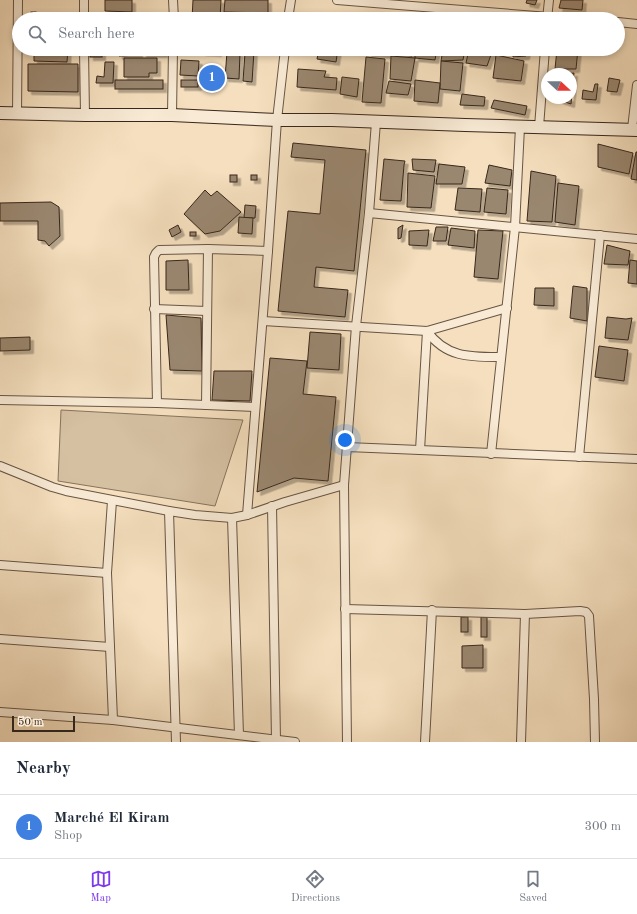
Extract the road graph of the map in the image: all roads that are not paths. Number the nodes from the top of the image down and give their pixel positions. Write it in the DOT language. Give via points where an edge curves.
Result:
graph roads {
  1 [pos="18,0"];
  2 [pos="84,0"];
  3 [pos="174,0"];
  4 [pos="290,0"];
  5 [pos="337,0"];
  6 [pos="549,0"];
  7 [pos="395,2"];
  8 [pos="18,12"];
  9 [pos="84,12"];
  10 [pos="174,12"];
  11 [pos="289,12"];
  12 [pos="491,12"];
  13 [pos="548,12"];
  14 [pos="625,23"];
  15 [pos="637,24"];
  16 [pos="18,56"];
  17 [pos="84,56"];
  18 [pos="173,56"];
  19 [pos="284,56"];
  20 [pos="544,56"];
  21 [pos="637,85"];
  22 [pos="0,113"];
  23 [pos="17,114"];
  24 [pos="85,115"];
  25 [pos="172,115"];
  26 [pos="277,120"];
  27 [pos="376,122"];
  28 [pos="520,126"];
  29 [pos="539,127"];
  30 [pos="635,129"];
  31 [pos="369,213"];
  32 [pos="515,227"];
  33 [pos="600,235"];
  34 [pos="637,239"];
  35 [pos="208,249"];
  36 [pos="268,251"];
  37 [pos="507,308"];
  38 [pos="154,309"];
  39 [pos="208,311"];
  40 [pos="263,321"];
  41 [pos="356,326"];
  42 [pos="427,331"];
  43 [pos="501,357"];
  44 [pos="0,400"];
  45 [pos="157,403"];
  46 [pos="206,405"];
  47 [pos="255,407"];
  48 [pos="347,447"];
  49 [pos="420,450"];
  50 [pos="491,454"];
  51 [pos="579,457"];
  52 [pos="637,459"];
  53 [pos="0,466"];
  54 [pos="344,485"];
  55 [pos="112,501"];
  56 [pos="272,506"];
  57 [pos="169,511"];
  58 [pos="247,515"];
  59 [pos="232,518"];
  60 [pos="0,565"];
  61 [pos="107,573"];
  62 [pos="345,609"];
  63 [pos="432,610"];
  64 [pos="525,614"];
  65 [pos="0,639"];
  66 [pos="110,646"];
  67 [pos="0,712"];
  68 [pos="113,720"];
  69 [pos="176,728"];
  70 [pos="239,735"];
  71 [pos="276,740"];
  72 [pos="176,742"];
  73 [pos="295,742"];
  74 [pos="348,742"];
  75 [pos="425,742"];
  76 [pos="521,742"];
  77 [pos="595,742"];
  1 -- 8 [label="street"];
  2 -- 9 [label="street"];
  3 -- 10 [label="street"];
  4 -- 11 [label="street"];
  5 -- 7 [label="street"];
  6 -- 13 [label="street"];
  7 -- 12 [label="street"];
  14 -- 15 [label="street"];
  16 -- 23 [label="street"];
  17 -- 24 [label="street"];
  18 -- 25 [label="street"];
  19 -- 26 [label="street"];
  20 -- 29 [label="street"];
  21 -- 30 [label="street"];
  22 -- 23 [label="street"];
  23 -- 24 [label="street"];
  24 -- 25 [label="street"];
  25 -- 26 [label="street"];
  26 -- 27 [label="street"];
  26 -- 36 [label="street"];
  27 -- 28 [label="street"];
  27 -- 31 [label="street"];
  28 -- 29 [label="street"];
  28 -- 32 [label="street"];
  29 -- 30 [label="street"];
  31 -- 32 [label="street"];
  31 -- 41 [label="street"];
  32 -- 33 [label="street"];
  32 -- 37 [label="street"];
  33 -- 34 [label="street"];
  33 -- 51 [label="street"];
  35 -- 36 [label="street"];
  35 -- 38 [label="street" via="159,250 156,253"];
  35 -- 39 [label="street"];
  36 -- 40 [label="street"];
  37 -- 42 [label="street"];
  37 -- 43 [label="street"];
  38 -- 39 [label="street"];
  38 -- 45 [label="street"];
  39 -- 46 [label="street"];
  40 -- 41 [label="street"];
  40 -- 47 [label="street"];
  41 -- 42 [label="street"];
  41 -- 48 [label="street"];
  42 -- 43 [label="street" via="438,345 446,350 476,357"];
  42 -- 49 [label="street"];
  43 -- 50 [label="street"];
  44 -- 45 [label="street"];
  45 -- 46 [label="street"];
  46 -- 47 [label="street"];
  47 -- 58 [label="street"];
  48 -- 49 [label="street"];
  48 -- 54 [label="street"];
  49 -- 50 [label="street"];
  50 -- 51 [label="street"];
  51 -- 52 [label="street"];
  53 -- 55 [label="street" via="58,489"];
  54 -- 56 [label="street"];
  54 -- 62 [label="street"];
  55 -- 57 [label="street"];
  55 -- 61 [label="street"];
  56 -- 58 [label="street"];
  56 -- 71 [label="street"];
  57 -- 59 [label="street"];
  57 -- 69 [label="street"];
  58 -- 59 [label="street"];
  59 -- 70 [label="street"];
  60 -- 61 [label="street"];
  61 -- 66 [label="street"];
  62 -- 63 [label="street"];
  62 -- 74 [label="street"];
  63 -- 64 [label="street"];
  63 -- 75 [label="street"];
  64 -- 76 [label="street"];
  64 -- 77 [label="street" via="580,610 589,616"];
  65 -- 66 [label="street"];
  66 -- 68 [label="street"];
  67 -- 68 [label="street"];
  68 -- 69 [label="street"];
  69 -- 70 [label="street"];
  69 -- 72 [label="street"];
  70 -- 71 [label="street"];
  71 -- 73 [label="street"];
}
